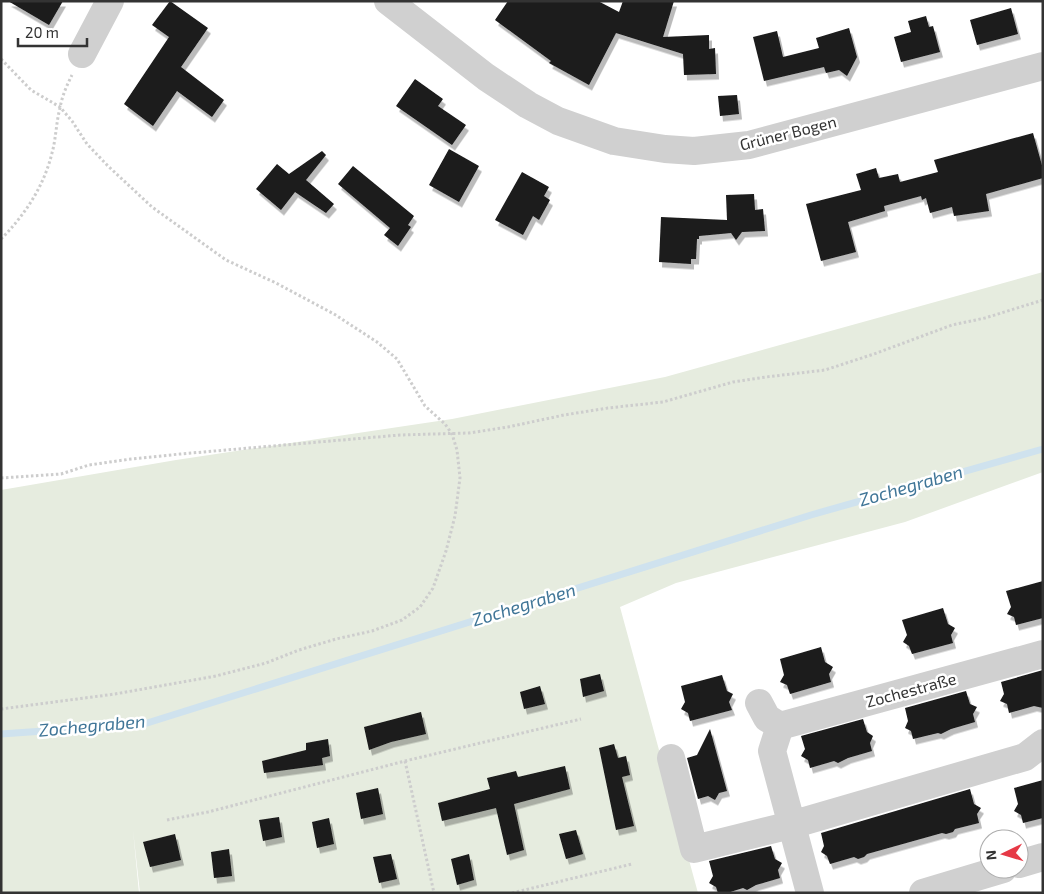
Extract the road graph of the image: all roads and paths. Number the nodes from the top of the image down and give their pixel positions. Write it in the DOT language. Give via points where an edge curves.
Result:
graph roads {
  1 [pos="110,1"];
  2 [pos="388,1"];
  3 [pos="82,54"];
  4 [pos="1,59"];
  5 [pos="1043,66"];
  6 [pos="60,107"];
  7 [pos="1,239"];
  8 [pos="1043,300"];
  9 [pos="452,434"];
  10 [pos="1,478"];
  11 [pos="1043,654"];
  12 [pos="759,703"];
  13 [pos="1,709"];
  14 [pos="580,720"];
  15 [pos="780,726"];
  16 [pos="1043,743"];
  17 [pos="671,758"];
  18 [pos="405,761"];
  19 [pos="167,820"];
  20 [pos="791,825"];
  21 [pos="1043,857"];
  22 [pos="1029,861"];
  23 [pos="632,864"];
  24 [pos="979,876"];
  25 [pos="434,893"];
  26 [pos="512,893"];
  27 [pos="810,893"];
  28 [pos="923,893"];
  1 -- 3 [label="street"];
  2 -- 5 [label="street, Grüner Bogen" via="486,77 528,105 558,121 614,141 664,149 694,151 749,145"];
  3 -- 6 [label="path" via="65,88"];
  4 -- 6 [label="path" via="31,90"];
  6 -- 7 [label="path" via="53,152 45,176 25,212"];
  6 -- 9 [label="path" via="87,144 152,207 226,260 334,314 384,347 397,359 425,406"];
  8 -- 9 [label="path" via="952,325 825,370 733,382 663,402"];
  9 -- 10 [label="path" via="131,458 61,474"];
  9 -- 13 [label="path" via="460,478 446,551 433,588 420,607 402,620 216,676"];
  11 -- 15 [label="street, Zochestraße"];
  12 -- 15 [label="street" via="767,718"];
  14 -- 18 [label="path"];
  15 -- 20 [label="street" via="772,751"];
  16 -- 20 [label="street" via="1025,757"];
  17 -- 20 [label="street" via="694,849"];
  18 -- 19 [label="path"];
  18 -- 25 [label="path"];
  20 -- 27 [label="street"];
  21 -- 22 [label="street"];
  23 -- 26 [label="path"];
  24 -- 28 [label="street"];
}
